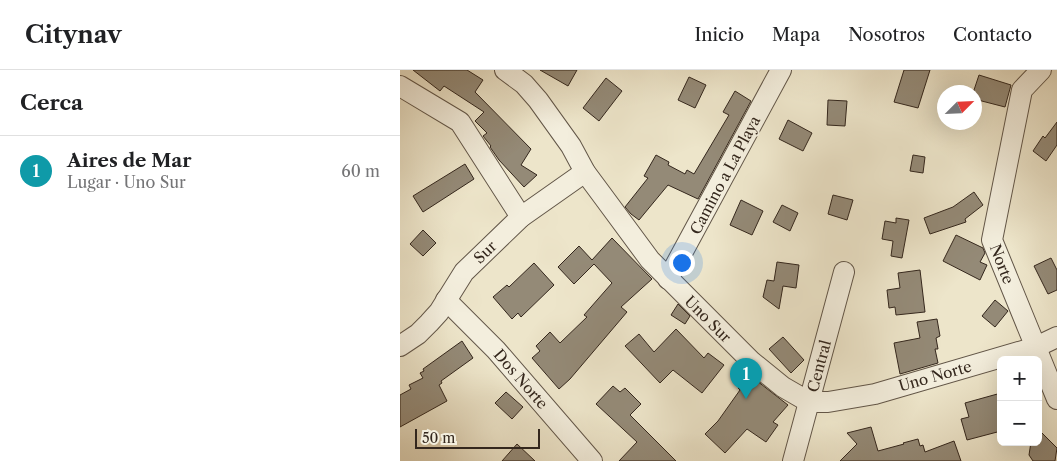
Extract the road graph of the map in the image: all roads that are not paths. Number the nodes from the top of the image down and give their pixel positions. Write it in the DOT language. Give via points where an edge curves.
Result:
graph roads {
  1 [pos="506,70"];
  2 [pos="781,70"];
  3 [pos="1041,70"];
  4 [pos="400,86"];
  5 [pos="585,172"];
  6 [pos="521,217"];
  7 [pos="844,272"];
  8 [pos="668,279"];
  9 [pos="446,300"];
  10 [pos="1057,337"];
  11 [pos="400,346"];
  12 [pos="1036,347"];
  13 [pos="1057,400"];
  14 [pos="809,402"];
  15 [pos="592,461"];
  16 [pos="793,461"];
  1 -- 5 [label="street, Uno Sur" via="538,100"];
  2 -- 8 [label="street, Camino a La Playa"];
  3 -- 12 [label="street, Norte" via="1022,90 992,240"];
  4 -- 6 [label="street" via="460,122"];
  5 -- 6 [label="street, Sur"];
  5 -- 8 [label="street, Uno Sur" via="650,260"];
  6 -- 9 [label="street, Sur" via="464,272"];
  7 -- 14 [label="street, Central"];
  8 -- 14 [label="street, Uno Sur" via="751,361 783,387"];
  9 -- 11 [label="street, Sur" via="430,323"];
  9 -- 15 [label="street, Dos Norte" via="496,350"];
  10 -- 12 [label="street, Uno Norte"];
  12 -- 13 [label="street, Norte"];
  12 -- 14 [label="street, Uno Norte" via="875,394"];
  14 -- 16 [label="street, Central"];
}
